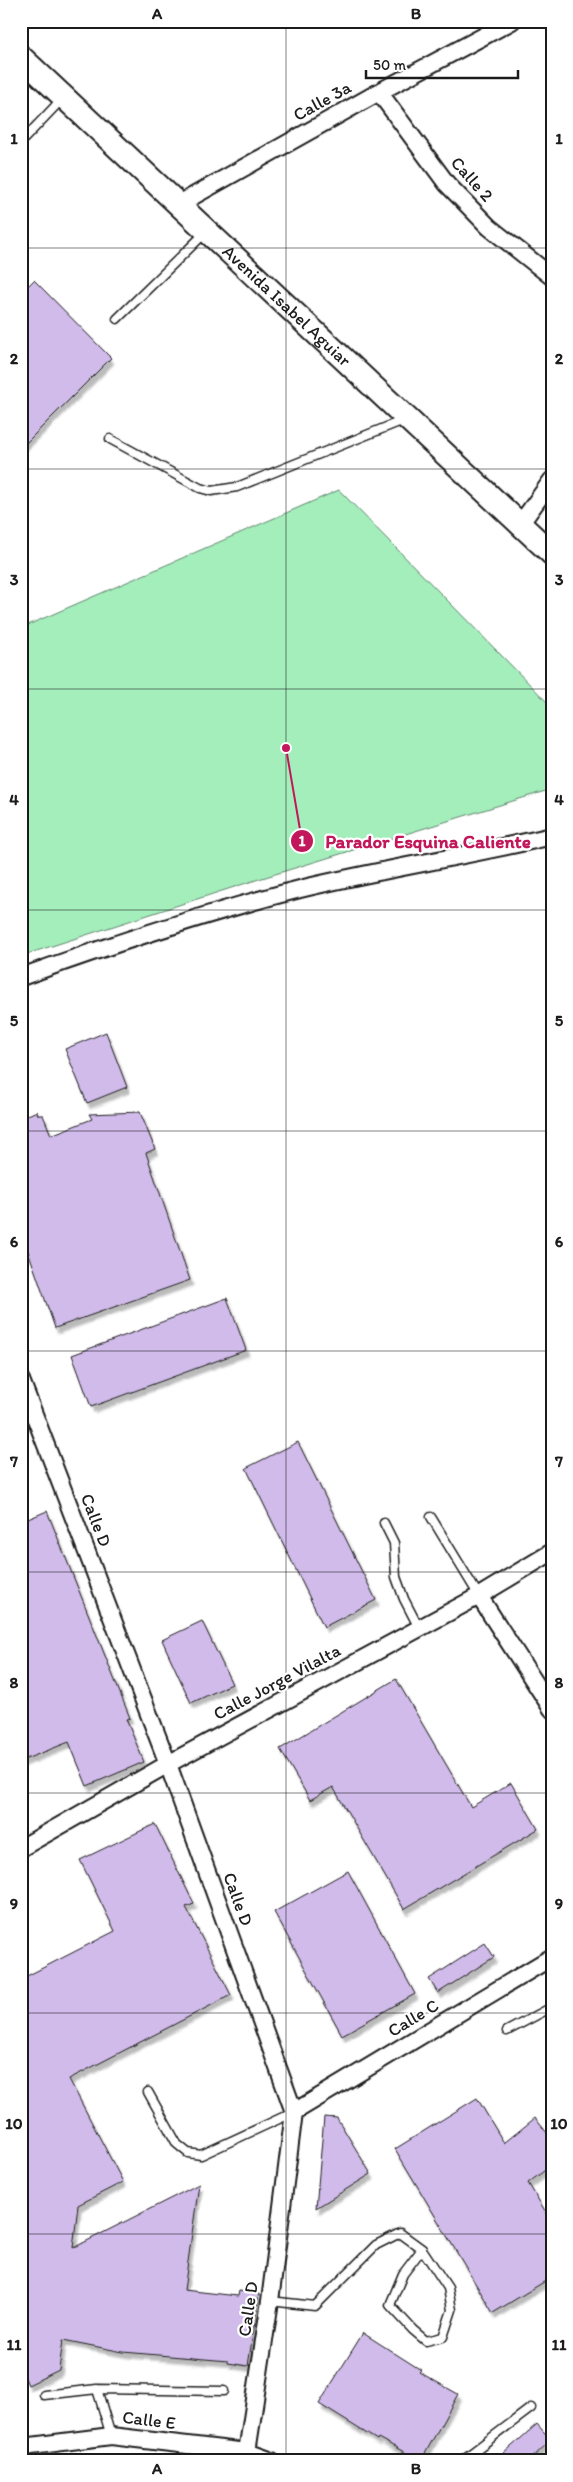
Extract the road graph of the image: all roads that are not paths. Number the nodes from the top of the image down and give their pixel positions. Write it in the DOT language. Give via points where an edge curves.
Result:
graph roads {
  1 [pos="512,21"];
  2 [pos="21,57"];
  3 [pos="379,92"];
  4 [pos="64,97"];
  5 [pos="21,142"];
  6 [pos="179,204"];
  7 [pos="207,231"];
  8 [pos="552,277"];
  9 [pos="117,319"];
  10 [pos="408,418"];
  11 [pos="110,439"];
  12 [pos="552,480"];
  13 [pos="521,523"];
  14 [pos="552,554"];
  15 [pos="552,836"];
  16 [pos="21,977"];
  17 [pos="21,1380"];
  18 [pos="431,1516"];
  19 [pos="384,1523"];
  20 [pos="552,1552"];
  21 [pos="479,1596"];
  22 [pos="419,1628"];
  23 [pos="552,1709"];
  24 [pos="168,1764"];
  25 [pos="21,1848"];
  26 [pos="552,1957"];
  27 [pos="552,2007"];
  28 [pos="507,2031"];
  29 [pos="148,2092"];
  30 [pos="294,2112"];
  31 [pos="422,2249"];
  32 [pos="270,2301"];
  33 [pos="97,2389"];
  34 [pos="224,2391"];
  35 [pos="44,2395"];
  36 [pos="531,2408"];
  37 [pos="111,2436"];
  38 [pos="21,2449"];
  39 [pos="247,2452"];
  40 [pos="272,2461"];
  41 [pos="461,2461"];
  1 -- 3 [label="street, Calle 3a"];
  2 -- 4 [label="main road, Avenida Isabel Aguiar"];
  3 -- 6 [label="street, Calle 3a"];
  3 -- 8 [label="street, Calle 2" via="447,184 489,227"];
  4 -- 5 [label="lane"];
  4 -- 6 [label="main road, Avenida Isabel Aguiar"];
  6 -- 7 [label="main road, Avenida Isabel Aguiar"];
  7 -- 9 [label="lane"];
  7 -- 10 [label="main road, Avenida Isabel Aguiar"];
  10 -- 11 [label="lane" via="237,487 211,491"];
  10 -- 13 [label="main road, Avenida Isabel Aguiar"];
  12 -- 13 [label="street"];
  13 -- 14 [label="main road, Avenida Isabel Aguiar"];
  15 -- 16 [label="street" via="479,854 300,889 132,937"];
  17 -- 24 [label="street, Calle D"];
  18 -- 21 [label="lane"];
  19 -- 22 [label="lane" via="394,1543 396,1577"];
  20 -- 21 [label="street, Calle Jorge Vilalta"];
  21 -- 22 [label="street, Calle Jorge Vilalta"];
  21 -- 23 [label="street"];
  22 -- 24 [label="street, Calle Jorge Vilalta"];
  24 -- 25 [label="street, Calle Jorge Vilalta"];
  24 -- 30 [label="street, Calle D"];
  26 -- 30 [label="street, Calle C"];
  27 -- 28 [label="lane"];
  29 -- 30 [label="lane" via="177,2144 188,2153 201,2155"];
  30 -- 32 [label="street, Calle D"];
  31 -- 31 [label="lane" via="403,2274 390,2305 426,2341 444,2337 452,2310 448,2288"];
  31 -- 32 [label="lane" via="400,2233 376,2245 315,2306"];
  32 -- 39 [label="street, Calle D"];
  33 -- 34 [label="lane"];
  33 -- 35 [label="lane"];
  33 -- 37 [label="lane"];
  36 -- 41 [label="lane"];
  37 -- 38 [label="street, Calle E"];
  37 -- 39 [label="street, Calle E"];
  39 -- 40 [label="street, Calle E"];
}
